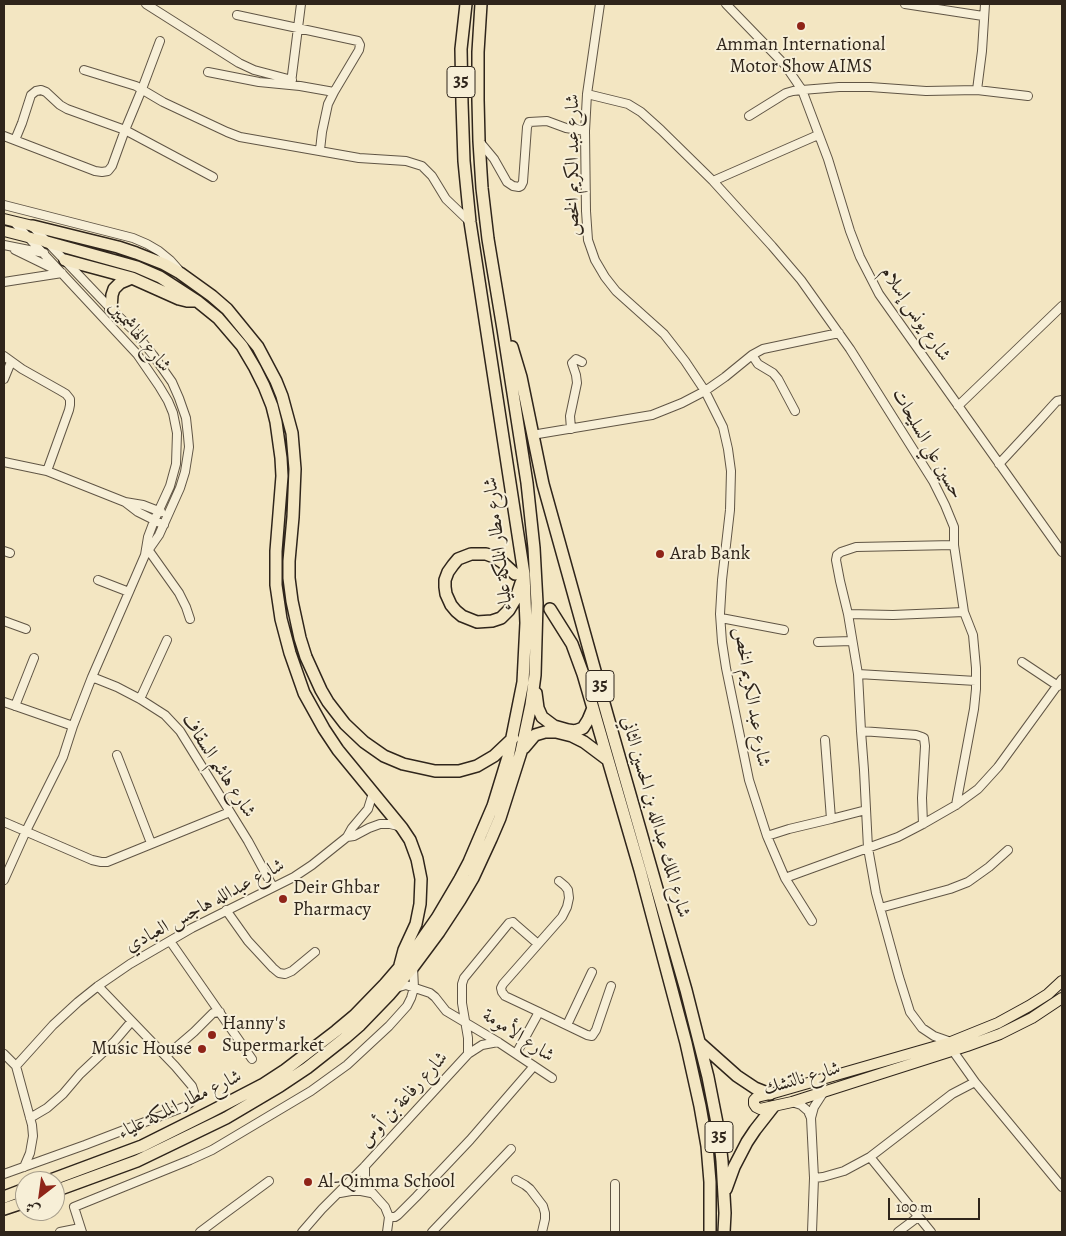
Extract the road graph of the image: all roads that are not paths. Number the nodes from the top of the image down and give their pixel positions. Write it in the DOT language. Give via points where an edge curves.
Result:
graph roads {
  1 [pos="146,4"];
  2 [pos="300,4"];
  3 [pos="466,4"];
  4 [pos="481,4"];
  5 [pos="600,4"];
  6 [pos="726,4"];
  7 [pos="905,4"];
  8 [pos="985,4"];
  9 [pos="237,15"];
  10 [pos="983,16"];
  11 [pos="298,28"];
  12 [pos="160,40"];
  13 [pos="84,70"];
  14 [pos="208,72"];
  15 [pos="292,82"];
  16 [pos="142,89"];
  17 [pos="802,90"];
  18 [pos="977,90"];
  19 [pos="334,92"];
  20 [pos="587,94"];
  21 [pos="1028,96"];
  22 [pos="749,116"];
  23 [pos="125,130"];
  24 [pos="585,131"];
  25 [pos="818,135"];
  26 [pos="4,136"];
  27 [pos="15,140"];
  28 [pos="478,141"];
  29 [pos="320,150"];
  30 [pos="492,156"];
  31 [pos="480,159"];
  32 [pos="213,177"];
  33 [pos="713,181"];
  34 [pos="468,202"];
  35 [pos="4,205"];
  36 [pos="458,211"];
  37 [pos="9,220"];
  38 [pos="470,222"];
  39 [pos="4,231"];
  40 [pos="31,232"];
  41 [pos="47,242"];
  42 [pos="4,245"];
  43 [pos="44,254"];
  44 [pos="65,260"];
  45 [pos="61,272"];
  46 [pos="180,273"];
  47 [pos="132,278"];
  48 [pos="4,282"];
  49 [pos="197,301"];
  50 [pos="1062,306"];
  51 [pos="111,309"];
  52 [pos="503,328"];
  53 [pos="839,333"];
  54 [pos="752,355"];
  55 [pos="4,356"];
  56 [pos="11,362"];
  57 [pos="582,362"];
  58 [pos="4,379"];
  59 [pos="706,391"];
  60 [pos="1062,400"];
  61 [pos="958,406"];
  62 [pos="794,411"];
  63 [pos="571,429"];
  64 [pos="532,435"];
  65 [pos="279,440"];
  66 [pos="293,443"];
  67 [pos="4,462"];
  68 [pos="999,464"];
  69 [pos="46,471"];
  70 [pos="125,502"];
  71 [pos="158,511"];
  72 [pos="168,516"];
  73 [pos="154,520"];
  74 [pos="164,525"];
  75 [pos="954,545"];
  76 [pos="147,551"];
  77 [pos="1062,552"];
  78 [pos="520,574"];
  79 [pos="98,580"];
  80 [pos="129,592"];
  81 [pos="550,609"];
  82 [pos="964,612"];
  83 [pos="848,614"];
  84 [pos="721,618"];
  85 [pos="190,620"];
  86 [pos="4,621"];
  87 [pos="26,630"];
  88 [pos="784,630"];
  89 [pos="167,640"];
  90 [pos="852,641"];
  91 [pos="818,642"];
  92 [pos="34,658"];
  93 [pos="1022,662"];
  94 [pos="858,674"];
  95 [pos="535,675"];
  96 [pos="92,677"];
  97 [pos="976,681"];
  98 [pos="1060,682"];
  99 [pos="140,699"];
  100 [pos="4,702"];
  101 [pos="15,706"];
  102 [pos="593,708"];
  103 [pos="73,726"];
  104 [pos="861,731"];
  105 [pos="512,738"];
  106 [pos="825,740"];
  107 [pos="521,752"];
  108 [pos="117,755"];
  109 [pos="608,760"];
  110 [pos="374,793"];
  111 [pos="956,805"];
  112 [pos="866,810"];
  113 [pos="230,812"];
  114 [pos="831,819"];
  115 [pos="4,822"];
  116 [pos="923,824"];
  117 [pos="402,828"];
  118 [pos="26,831"];
  119 [pos="767,836"];
  120 [pos="347,837"];
  121 [pos="151,843"];
  122 [pos="868,848"];
  123 [pos="1008,850"];
  124 [pos="784,878"];
  125 [pos="4,880"];
  126 [pos="559,881"];
  127 [pos="273,887"];
  128 [pos="880,908"];
  129 [pos="226,910"];
  130 [pos="812,921"];
  131 [pos="170,941"];
  132 [pos="538,944"];
  133 [pos="315,952"];
  134 [pos="400,966"];
  135 [pos="413,967"];
  136 [pos="592,972"];
  137 [pos="1062,981"];
  138 [pos="98,986"];
  139 [pos="611,986"];
  140 [pos="414,988"];
  141 [pos="394,989"];
  142 [pos="1060,1003"];
  143 [pos="220,1012"];
  144 [pos="538,1012"];
  145 [pos="131,1022"];
  146 [pos="465,1022"];
  147 [pos="567,1025"];
  148 [pos="498,1042"];
  149 [pos="700,1043"];
  150 [pos="952,1047"];
  151 [pos="4,1054"];
  152 [pos="468,1054"];
  153 [pos="516,1054"];
  154 [pos="166,1056"];
  155 [pos="252,1059"];
  156 [pos="16,1066"];
  157 [pos="534,1066"];
  158 [pos="552,1078"];
  159 [pos="975,1082"];
  160 [pos="822,1092"];
  161 [pos="770,1094"];
  162 [pos="792,1102"];
  163 [pos="773,1107"];
  164 [pos="30,1118"];
  165 [pos="811,1118"];
  166 [pos="511,1149"];
  167 [pos="870,1157"];
  168 [pos="366,1166"];
  169 [pos="24,1167"];
  170 [pos="4,1174"];
  171 [pos="65,1175"];
  172 [pos="814,1178"];
  173 [pos="516,1180"];
  174 [pos="269,1181"];
  175 [pos="615,1184"];
  176 [pos="65,1187"];
  177 [pos="1062,1187"];
  178 [pos="371,1193"];
  179 [pos="338,1194"];
  180 [pos="724,1195"];
  181 [pos="389,1217"];
  182 [pos="918,1217"];
  183 [pos="81,1230"];
  184 [pos="60,1232"];
  185 [pos="200,1232"];
  186 [pos="302,1232"];
  187 [pos="388,1232"];
  188 [pos="432,1232"];
  189 [pos="542,1232"];
  190 [pos="615,1232"];
  191 [pos="710,1232"];
  192 [pos="724,1232"];
  193 [pos="812,1232"];
  194 [pos="898,1232"];
  195 [pos="931,1232"];
  1 -- 15 [label="street" via="239,63"];
  2 -- 11 [label="street"];
  3 -- 34 [label="highway, شارع مطار الملكة علياء / 35" via="462,103"];
  4 -- 28 [label="highway, شارع مطار الملكة علياء / 35"];
  5 -- 20 [label="street, شارع عبد الكريم الخص"];
  6 -- 17 [label="street, شارع يونس إسلام" via="785,65"];
  7 -- 10 [label="street"];
  8 -- 10 [label="street"];
  9 -- 11 [label="street"];
  10 -- 18 [label="street"];
  11 -- 15 [label="street"];
  11 -- 19 [label="street" via="360,43"];
  12 -- 16 [label="street"];
  13 -- 16 [label="street"];
  14 -- 15 [label="street" via="259,82"];
  15 -- 19 [label="street"];
  16 -- 23 [label="street"];
  16 -- 29 [label="street" via="234,135"];
  17 -- 18 [label="street" via="839,87"];
  17 -- 22 [label="street" via="786,94"];
  17 -- 25 [label="street, شارع يونس إسلام"];
  18 -- 21 [label="street"];
  19 -- 29 [label="street" via="328,104"];
  20 -- 24 [label="street, شارع عبد الكريم الخص"];
  20 -- 33 [label="street, حسين علي السليحات" via="628,104 642,112"];
  23 -- 27 [label="street" via="111,169 105,172"];
  23 -- 27 [label="street" via="67,109 46,92 38,90 33,92"];
  23 -- 32 [label="street"];
  24 -- 30 [label="street" via="547,121 529,122 520,187 507,182"];
  24 -- 59 [label="street, شارع عبد الكريم الخص" via="588,240 595,260 616,291 664,334"];
  25 -- 33 [label="street"];
  25 -- 61 [label="street, شارع يونس إسلام" via="850,231 871,281"];
  26 -- 27 [label="street"];
  28 -- 30 [label="street"];
  28 -- 31 [label="highway, شارع مطار الملكة علياء / 35"];
  29 -- 36 [label="street" via="422,166"];
  30 -- 31 [label="street" via="483,155"];
  31 -- 52 [label="highway, شارع مطار الملكة علياء / 35" via="488,238"];
  33 -- 53 [label="street, حسين علي السليحات" via="801,280"];
  34 -- 36 [label="street"];
  34 -- 38 [label="highway, شارع مطار الملكة علياء / 35"];
  35 -- 46 [label="street" via="147,244 166,256"];
  36 -- 38 [label="street"];
  37 -- 40 [label="main road"];
  38 -- 78 [label="highway, شارع مطار الملكة علياء / 35"];
  39 -- 40 [label="main road"];
  40 -- 41 [label="main road"];
  40 -- 43 [label="street, شارع الهاشميين"];
  40 -- 46 [label="highway" via="118,247"];
  41 -- 44 [label="street, شارع الهاشميين"];
  41 -- 49 [label="highway" via="144,270"];
  42 -- 43 [label="street"];
  42 -- 45 [label="street"];
  43 -- 44 [label="street"];
  43 -- 45 [label="street, شارع الهاشميين"];
  44 -- 47 [label="highway"];
  44 -- 51 [label="street, شارع الهاشميين"];
  45 -- 48 [label="street"];
  45 -- 71 [label="street, شارع الهاشميين" via="137,354 173,413 178,434 177,456 172,479"];
  46 -- 66 [label="highway" via="227,309 258,347 282,396"];
  47 -- 49 [label="highway" via="179,299"];
  47 -- 51 [label="highway" via="114,289"];
  49 -- 65 [label="highway" via="227,327 256,368 272,406"];
  50 -- 61 [label="street"];
  51 -- 72 [label="street, شارع الهاشميين" via="145,344 172,382 186,418 187,464"];
  52 -- 64 [label="highway, شارع الملك عبدالله بن الحسين الثاني / 35" via="521,377"];
  52 -- 95 [label="highway, شارع مطار الملكة علياء / 35" via="534,548 537,603"];
  53 -- 54 [label="street" via="768,347"];
  53 -- 75 [label="street, حسين علي السليحات" via="933,481 954,527"];
  54 -- 59 [label="street"];
  54 -- 62 [label="street" via="758,364 778,379"];
  55 -- 56 [label="street"];
  56 -- 58 [label="street"];
  56 -- 69 [label="street" via="70,399"];
  57 -- 63 [label="street" via="572,361 576,382"];
  59 -- 63 [label="street" via="650,416"];
  59 -- 84 [label="street, شارع عبد الكريم الخص" via="723,427 731,471"];
  60 -- 68 [label="street" via="1055,403"];
  61 -- 68 [label="street, شارع يونس إسلام"];
  63 -- 64 [label="street"];
  64 -- 149 [label="highway, شارع الملك عبدالله بن الحسين الثاني / 35" via="564,561"];
  65 -- 66 [label="highway"];
  65 -- 110 [label="highway" via="282,476 276,585 288,648 304,692 324,729"];
  66 -- 105 [label="highway" via="295,468 289,561 292,601 306,657 336,713 374,749 394,761 424,769 451,772 469,769 494,756"];
  67 -- 69 [label="street"];
  68 -- 77 [label="street, شارع يونس إسلام"];
  69 -- 70 [label="street"];
  70 -- 71 [label="street"];
  70 -- 73 [label="street"];
  71 -- 72 [label="street"];
  71 -- 73 [label="street, شارع الهاشميين"];
  72 -- 74 [label="street, شارع الهاشميين"];
  73 -- 74 [label="street"];
  73 -- 76 [label="street, شارع الهاشميين"];
  74 -- 76 [label="street, شارع الهاشميين"];
  75 -- 82 [label="street, حسين علي السليحات"];
  75 -- 83 [label="street" via="862,547 840,552 836,564"];
  76 -- 80 [label="street, شارع الهاشميين"];
  76 -- 85 [label="street" via="179,593"];
  78 -- 78 [label="highway, 35" via="519,591 512,605 492,622 477,622 462,616 446,594 448,572 458,559 471,554 494,557"];
  78 -- 105 [label="highway, شارع مطار الملكة علياء / 35" via="526,623 523,682"];
  79 -- 80 [label="street"];
  80 -- 96 [label="street, شارع الهاشميين"];
  81 -- 102 [label="highway, شارع الملك عبدالله بن الحسين الثاني / 35" via="575,651"];
  82 -- 83 [label="street"];
  82 -- 97 [label="street, حسين علي السليحات" via="973,635"];
  83 -- 90 [label="street"];
  84 -- 88 [label="street"];
  84 -- 119 [label="street, شارع عبد الكريم الخص" via="726,668 746,765"];
  86 -- 87 [label="street"];
  89 -- 99 [label="street"];
  90 -- 91 [label="street"];
  90 -- 94 [label="street"];
  92 -- 101 [label="street"];
  93 -- 98 [label="street"];
  94 -- 97 [label="street"];
  94 -- 104 [label="street"];
  95 -- 102 [label="highway" via="538,708 550,724 572,731 581,730"];
  95 -- 107 [label="highway, شارع مطار الملكة علياء"];
  96 -- 99 [label="street, شارع هاشم السقاف"];
  96 -- 103 [label="street"];
  97 -- 111 [label="street, حسين علي السليحات"];
  98 -- 111 [label="street" via="998,767 978,789"];
  99 -- 113 [label="street, شارع هاشم السقاف" via="165,715 180,730"];
  100 -- 101 [label="street"];
  101 -- 103 [label="street"];
  102 -- 109 [label="highway, شارع الملك عبدالله بن الحسين الثاني / 35"];
  103 -- 118 [label="street" via="61,762"];
  104 -- 112 [label="street"];
  104 -- 116 [label="street" via="924,738"];
  105 -- 134 [label="highway, شارع مطار الملكة علياء" via="498,790 469,862 437,918"];
  106 -- 114 [label="street"];
  107 -- 109 [label="highway" via="535,735 550,732 584,742"];
  107 -- 135 [label="highway, شارع مطار الملكة علياء" via="500,818 477,869 451,915"];
  108 -- 121 [label="street"];
  109 -- 191 [label="highway, شارع الملك عبدالله بن الحسين الثاني / 35" via="696,1085 707,1146"];
  110 -- 117 [label="highway"];
  110 -- 120 [label="street, شارع عبدالله هاجس العبادي" via="368,809"];
  111 -- 116 [label="street"];
  112 -- 114 [label="street"];
  112 -- 122 [label="street"];
  113 -- 121 [label="street"];
  113 -- 127 [label="street, شارع هاشم السقاف"];
  114 -- 119 [label="street"];
  115 -- 118 [label="street"];
  116 -- 122 [label="street"];
  117 -- 120 [label="street, شارع عبدالله هاجس العبادي" via="380,824"];
  117 -- 134 [label="highway" via="417,859 421,892 416,924"];
  118 -- 121 [label="street" via="101,862 114,860"];
  118 -- 125 [label="street"];
  119 -- 124 [label="street, شارع عبد الكريم الخص"];
  120 -- 127 [label="street, شارع عبدالله هاجس العبادي" via="312,866"];
  122 -- 124 [label="street"];
  122 -- 128 [label="street"];
  123 -- 128 [label="street" via="968,882"];
  124 -- 130 [label="street, شارع عبد الكريم الخص"];
  126 -- 132 [label="street" via="568,890 569,903 562,917"];
  127 -- 129 [label="street, شارع عبدالله هاجس العبادي"];
  128 -- 150 [label="street" via="910,1012 922,1028"];
  129 -- 131 [label="street, شارع عبدالله هاجس العبادي"];
  129 -- 133 [label="street" via="248,941 280,973 292,971"];
  131 -- 138 [label="street, شارع عبدالله هاجس العبادي"];
  131 -- 143 [label="street"];
  132 -- 144 [label="street" via="501,989 505,996"];
  132 -- 146 [label="street, شارع رفاعة بن أوس" via="515,924 507,925 464,978 462,1003"];
  134 -- 171 [label="highway, شارع مطار الملكة علياء" via="354,1016 262,1085 142,1146"];
  135 -- 140 [label="street"];
  135 -- 141 [label="highway, شارع مطار الملكة علياء"];
  136 -- 147 [label="street"];
  137 -- 150 [label="main road, شارع نالتشك" via="1029,1006"];
  138 -- 145 [label="street"];
  138 -- 156 [label="street, شارع عبدالله هاجس العبادي" via="53,1024"];
  139 -- 147 [label="street" via="593,1035"];
  140 -- 141 [label="street" via="406,985"];
  140 -- 146 [label="street, شارع الأمومة" via="433,995 444,1009"];
  140 -- 183 [label="street" via="401,1014 359,1056 324,1082 212,1150 74,1207"];
  141 -- 176 [label="highway, شارع مطار الملكة علياء" via="329,1052 246,1108 136,1161"];
  142 -- 150 [label="main road, شارع نالتشك" via="1000,1034"];
  143 -- 154 [label="street" via="214,1013"];
  143 -- 155 [label="street"];
  144 -- 147 [label="street"];
  144 -- 153 [label="street"];
  145 -- 154 [label="street"];
  145 -- 164 [label="street" via="55,1102"];
  146 -- 148 [label="street, شارع الأمومة"];
  146 -- 152 [label="street, شارع رفاعة بن أوس"];
  148 -- 152 [label="street, شارع رفاعة بن أوس" via="482,1045"];
  148 -- 153 [label="street, شارع الأمومة"];
  149 -- 161 [label="highway" via="741,1080"];
  149 -- 180 [label="highway, شارع الملك عبدالله بن الحسين الثاني / 35" via="719,1133"];
  150 -- 159 [label="street"];
  150 -- 160 [label="main road, شارع نالتشك"];
  150 -- 161 [label="main road, شارع نالتشك"];
  151 -- 156 [label="street"];
  152 -- 168 [label="street, شارع رفاعة بن أوس"];
  153 -- 157 [label="street, شارع الأمومة"];
  154 -- 169 [label="street" via="194,1090 194,1097 187,1105"];
  156 -- 164 [label="street"];
  157 -- 158 [label="street, شارع الأمومة"];
  157 -- 181 [label="street" via="416,1197 401,1212"];
  159 -- 167 [label="street" via="952,1094"];
  159 -- 177 [label="street"];
  160 -- 162 [label="main road, شارع نالتشك"];
  160 -- 165 [label="street"];
  161 -- 163 [label="main road, شارع نالتشك" via="757,1097 754,1104 760,1109"];
  162 -- 163 [label="main road, شارع نالتشك"];
  162 -- 165 [label="street" via="801,1105"];
  163 -- 180 [label="highway" via="747,1142"];
  164 -- 169 [label="street" via="33,1136"];
  165 -- 172 [label="street"];
  166 -- 188 [label="street"];
  167 -- 172 [label="street" via="844,1171"];
  167 -- 182 [label="street"];
  168 -- 178 [label="street" via="366,1182"];
  168 -- 179 [label="street, شارع رفاعة بن أوس"];
  169 -- 170 [label="street"];
  172 -- 193 [label="street"];
  173 -- 189 [label="street" via="525,1184 543,1206"];
  174 -- 185 [label="street"];
  175 -- 190 [label="street"];
  178 -- 179 [label="street" via="351,1191"];
  178 -- 181 [label="street"];
  179 -- 186 [label="street, شارع رفاعة بن أوس"];
  180 -- 192 [label="highway, شارع الملك عبدالله بن الحسين الثاني / 35"];
  181 -- 187 [label="street"];
  182 -- 194 [label="street"];
  182 -- 195 [label="street"];
  183 -- 184 [label="street"];
}
